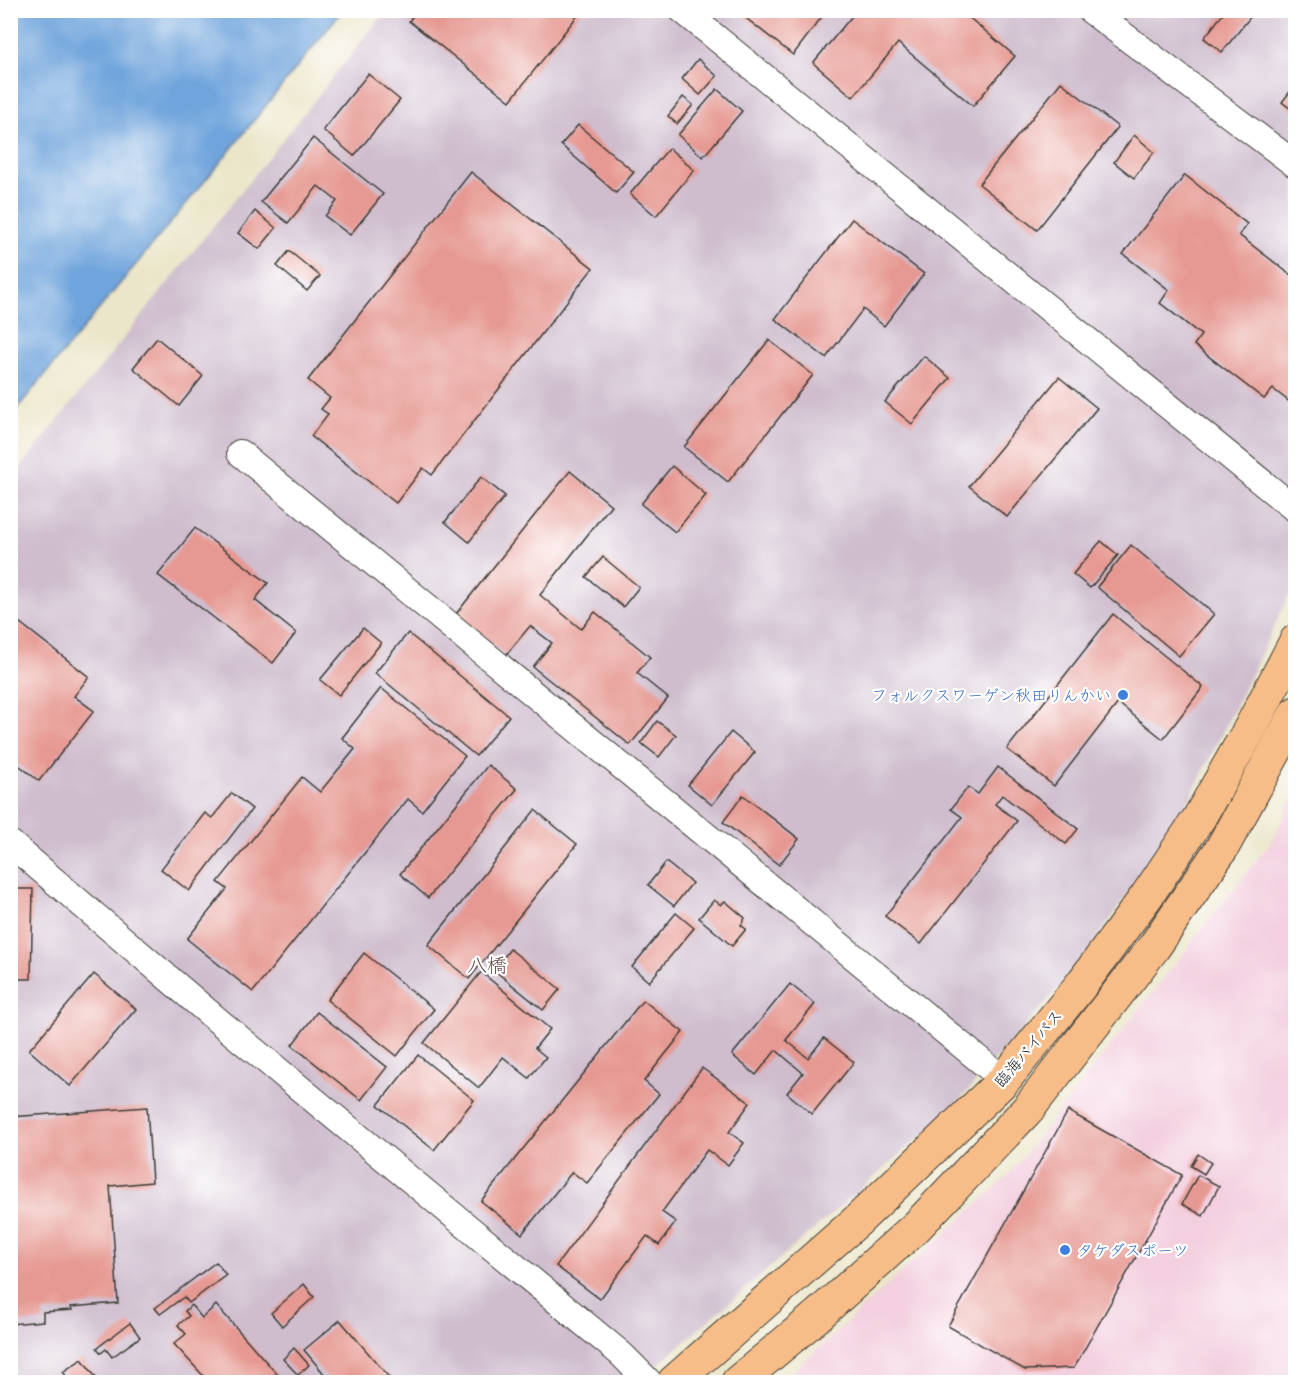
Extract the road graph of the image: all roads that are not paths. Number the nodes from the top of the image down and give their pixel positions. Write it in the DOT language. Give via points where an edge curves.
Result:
graph roads {
  1 [pos="682,10"];
  2 [pos="1090,10"];
  3 [pos="1296,165"];
  4 [pos="240,453"];
  5 [pos="1296,510"];
  6 [pos="1296,641"];
  7 [pos="1296,713"];
  8 [pos="10,843"];
  9 [pos="1004,1080"];
  10 [pos="649,1383"];
  11 [pos="674,1383"];
  12 [pos="738,1383"];
  1 -- 5 [label="street"];
  2 -- 3 [label="street"];
  4 -- 9 [label="street"];
  6 -- 9 [label="highway, 臨海バイパス" via="1199,818 1088,976"];
  7 -- 12 [label="highway" via="1222,848 1154,947 1028,1109 917,1226"];
  8 -- 10 [label="street" via="621,1354"];
  9 -- 11 [label="highway, 臨海バイパス" via="857,1221"];
}
